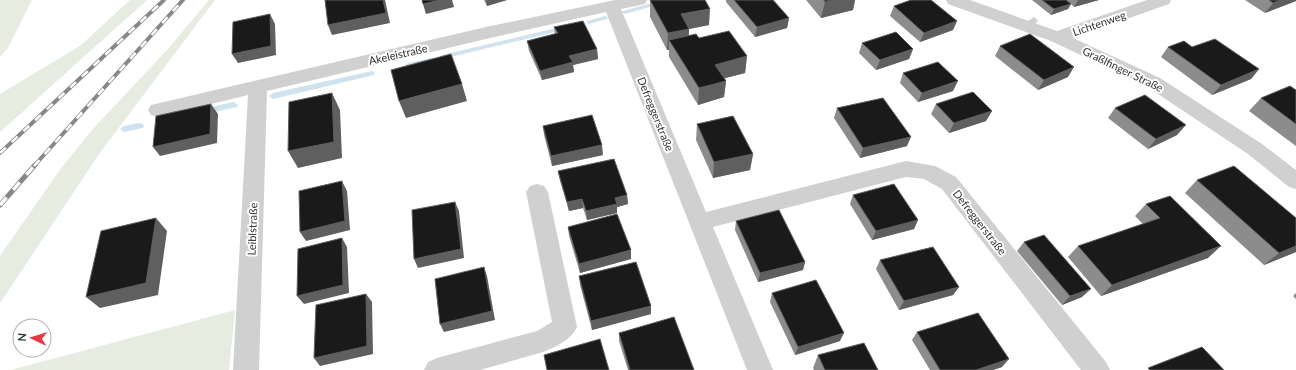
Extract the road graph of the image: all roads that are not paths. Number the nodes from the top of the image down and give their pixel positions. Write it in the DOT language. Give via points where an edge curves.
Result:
graph roads {
  1 [pos="639,0"];
  2 [pos="954,0"];
  3 [pos="1163,0"];
  4 [pos="612,7"];
  5 [pos="1057,37"];
  6 [pos="258,87"];
  7 [pos="158,110"];
  8 [pos="1296,181"];
  9 [pos="537,192"];
  10 [pos="700,222"];
  11 [pos="246,370"];
  12 [pos="437,370"];
  13 [pos="760,370"];
  14 [pos="1097,370"];
  1 -- 4 [label="street, Akeleistraße"];
  2 -- 5 [label="street, Graßlfinger Straße" via="1030,23"];
  3 -- 5 [label="street, Lichtenweg"];
  4 -- 6 [label="street, Akeleistraße" via="486,33"];
  4 -- 10 [label="street, Defreggerstraße"];
  5 -- 8 [label="street, Graßlfinger Straße" via="1152,82 1255,149"];
  6 -- 7 [label="street, Akeleistraße"];
  6 -- 11 [label="street, Leiblstraße"];
  9 -- 12 [label="street" via="565,327 543,341"];
  10 -- 13 [label="street, Defreggerstraße"];
  10 -- 14 [label="street, Defreggerstraße" via="906,169 928,172 949,183"];
}
